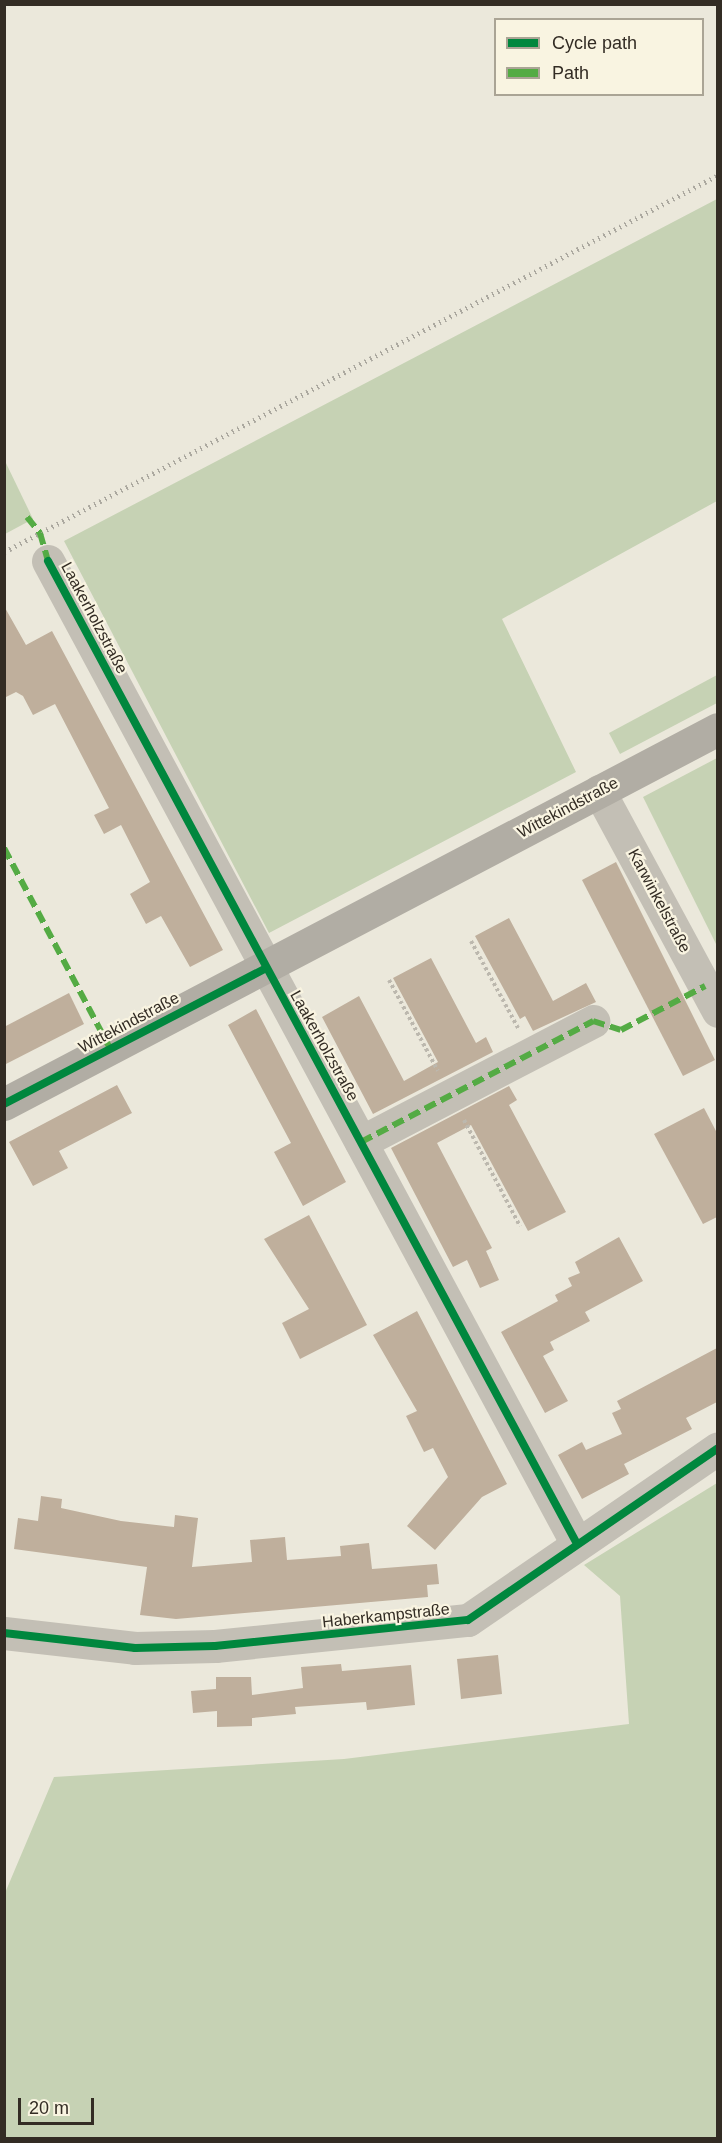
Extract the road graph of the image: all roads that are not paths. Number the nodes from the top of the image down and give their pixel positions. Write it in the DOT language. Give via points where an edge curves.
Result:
graph roads {
  1 [pos="48,561"];
  2 [pos="717,729"];
  3 [pos="599,791"];
  4 [pos="266,968"];
  5 [pos="717,1011"];
  6 [pos="593,1021"];
  7 [pos="4,1104"];
  8 [pos="362,1142"];
  9 [pos="717,1448"];
  10 [pos="577,1544"];
  11 [pos="4,1633"];
  1 -- 4 [label="street, Laakerholzstraße"];
  2 -- 3 [label="main road, Wittekindstraße"];
  3 -- 4 [label="main road, Wittekindstraße"];
  3 -- 5 [label="street, Karwinkelstraße"];
  4 -- 7 [label="main road, Wittekindstraße"];
  4 -- 8 [label="street, Laakerholzstraße"];
  6 -- 8 [label="street"];
  8 -- 10 [label="street, Laakerholzstraße"];
  9 -- 10 [label="street, Haberkampstraße"];
  10 -- 11 [label="street, Haberkampstraße" via="468,1620 430,1626 215,1646 135,1648"];
}
